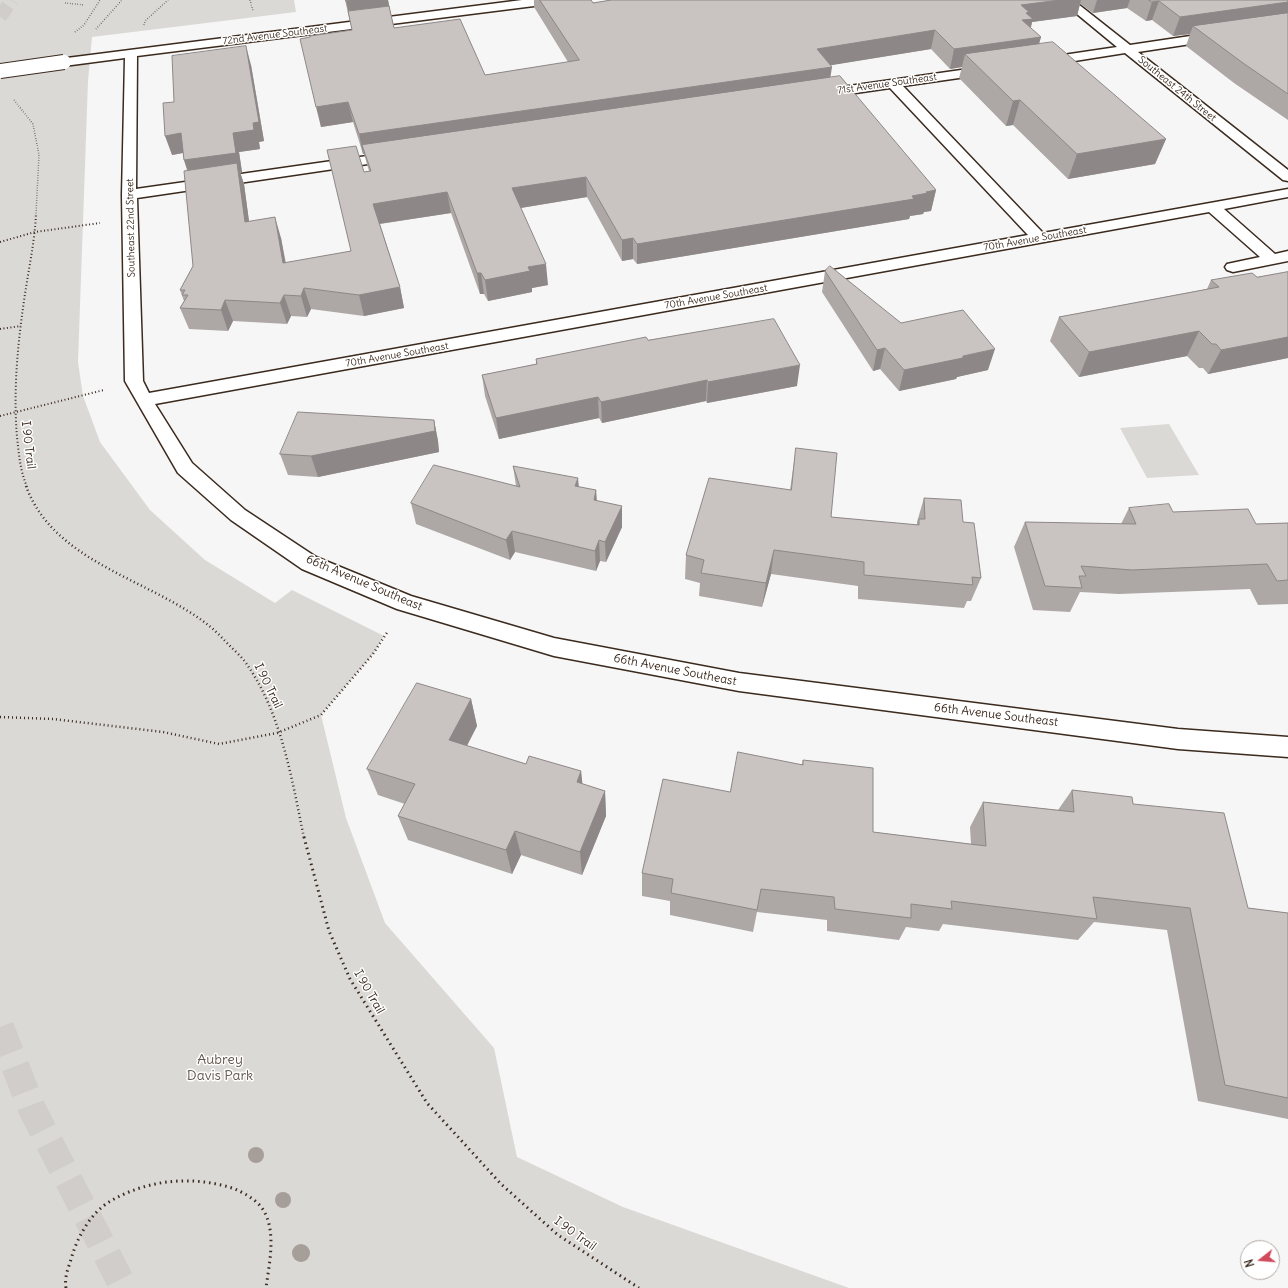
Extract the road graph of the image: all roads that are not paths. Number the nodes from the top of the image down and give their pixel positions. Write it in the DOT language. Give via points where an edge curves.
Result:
graph roads {
  1 [pos="550,0"];
  2 [pos="1066,0"];
  3 [pos="1227,34"];
  4 [pos="1128,50"];
  5 [pos="131,53"];
  6 [pos="1027,64"];
  7 [pos="1003,68"];
  8 [pos="0,71"];
  9 [pos="893,84"];
  10 [pos="807,96"];
  11 [pos="407,154"];
  12 [pos="1288,177"];
  13 [pos="1288,193"];
  14 [pos="130,195"];
  15 [pos="1212,207"];
  16 [pos="1039,238"];
  17 [pos="1288,256"];
  18 [pos="1272,259"];
  19 [pos="1233,267"];
  20 [pos="144,400"];
  21 [pos="1288,747"];
  1 -- 5 [label="street, 72nd Avenue Southeast"];
  2 -- 4 [label="street, Southeast 24th Street"];
  3 -- 4 [label="street"];
  4 -- 6 [label="street"];
  4 -- 12 [label="street, Southeast 24th Street"];
  5 -- 8 [label="street, 72nd Avenue Southeast, bridge"];
  5 -- 14 [label="street, Southeast 22nd Street"];
  7 -- 9 [label="street, 71st Avenue Southeast"];
  9 -- 10 [label="street, 71st Avenue Southeast"];
  9 -- 16 [label="street"];
  11 -- 14 [label="street"];
  13 -- 15 [label="street, 70th Avenue Southeast"];
  14 -- 20 [label="street, Southeast 22nd Street" via="134,381"];
  15 -- 16 [label="street, 70th Avenue Southeast"];
  15 -- 18 [label="street"];
  16 -- 20 [label="street, 70th Avenue Southeast"];
  17 -- 18 [label="street"];
  18 -- 19 [label="street"];
  20 -- 21 [label="street, 66th Avenue Southeast" via="186,468 238,515 310,563 405,603 554,647 739,682 1178,738"];
}
